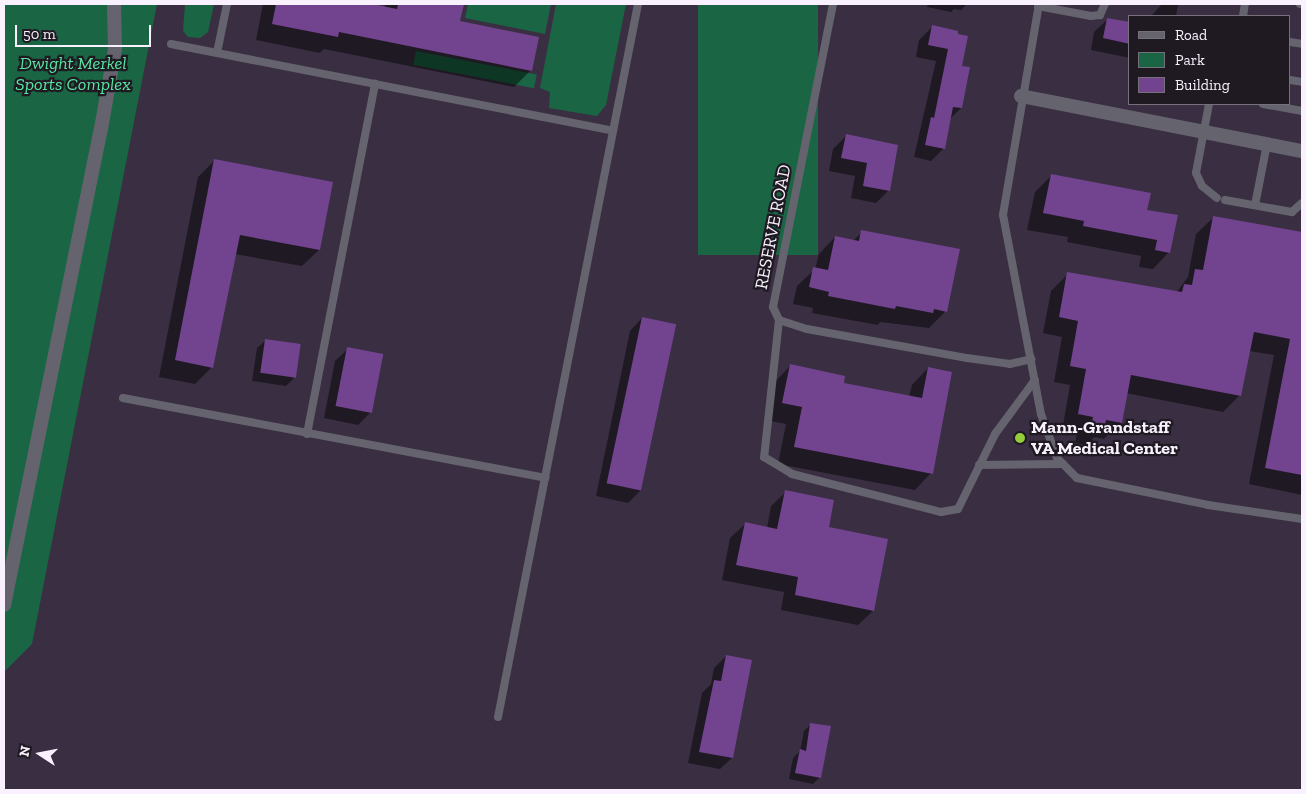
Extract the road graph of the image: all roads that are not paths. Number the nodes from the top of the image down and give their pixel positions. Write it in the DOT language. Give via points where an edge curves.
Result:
graph roads {
  1 [pos="114,4"];
  2 [pos="227,4"];
  3 [pos="638,4"];
  4 [pos="833,4"];
  5 [pos="1106,4"];
  6 [pos="1038,5"];
  7 [pos="1066,8"];
  8 [pos="171,44"];
  9 [pos="217,53"];
  10 [pos="375,84"];
  11 [pos="1021,96"];
  12 [pos="1209,105"];
  13 [pos="1269,105"];
  14 [pos="1302,111"];
  15 [pos="613,131"];
  16 [pos="1203,131"];
  17 [pos="1267,144"];
  18 [pos="1302,151"];
  19 [pos="1217,198"];
  20 [pos="1225,200"];
  21 [pos="1302,203"];
  22 [pos="1255,205"];
  23 [pos="779,320"];
  24 [pos="1031,359"];
  25 [pos="1035,380"];
  26 [pos="123,398"];
  27 [pos="307,434"];
  28 [pos="1063,464"];
  29 [pos="979,465"];
  30 [pos="545,478"];
  31 [pos="1302,519"];
  32 [pos="4,605"];
  33 [pos="498,718"];
  1 -- 32 [label="street" via="115,48 104,110"];
  2 -- 9 [label="lane"];
  3 -- 15 [label="lane"];
  4 -- 23 [label="lane, RESERVE ROAD" via="773,307"];
  5 -- 7 [label="lane" via="1100,15"];
  6 -- 7 [label="lane"];
  6 -- 11 [label="lane"];
  8 -- 9 [label="lane"];
  9 -- 10 [label="lane"];
  10 -- 15 [label="lane"];
  10 -- 27 [label="lane"];
  11 -- 16 [label="street"];
  11 -- 24 [label="lane" via="1003,215"];
  12 -- 16 [label="lane"];
  13 -- 14 [label="lane"];
  15 -- 30 [label="lane"];
  16 -- 17 [label="street"];
  16 -- 19 [label="lane" via="1196,173 1202,186"];
  17 -- 18 [label="street"];
  17 -- 22 [label="lane"];
  20 -- 22 [label="lane"];
  21 -- 22 [label="lane" via="1292,212"];
  23 -- 24 [label="lane" via="807,329 966,358 1010,364"];
  23 -- 29 [label="lane, RESERVE ROAD" via="764,457 792,474 941,512 958,510"];
  24 -- 25 [label="lane"];
  25 -- 28 [label="lane" via="1041,414 1051,444"];
  25 -- 29 [label="lane" via="995,434"];
  26 -- 27 [label="lane"];
  27 -- 30 [label="lane"];
  28 -- 29 [label="lane"];
  28 -- 31 [label="lane" via="1077,478 1208,505"];
  30 -- 33 [label="lane"];
}
